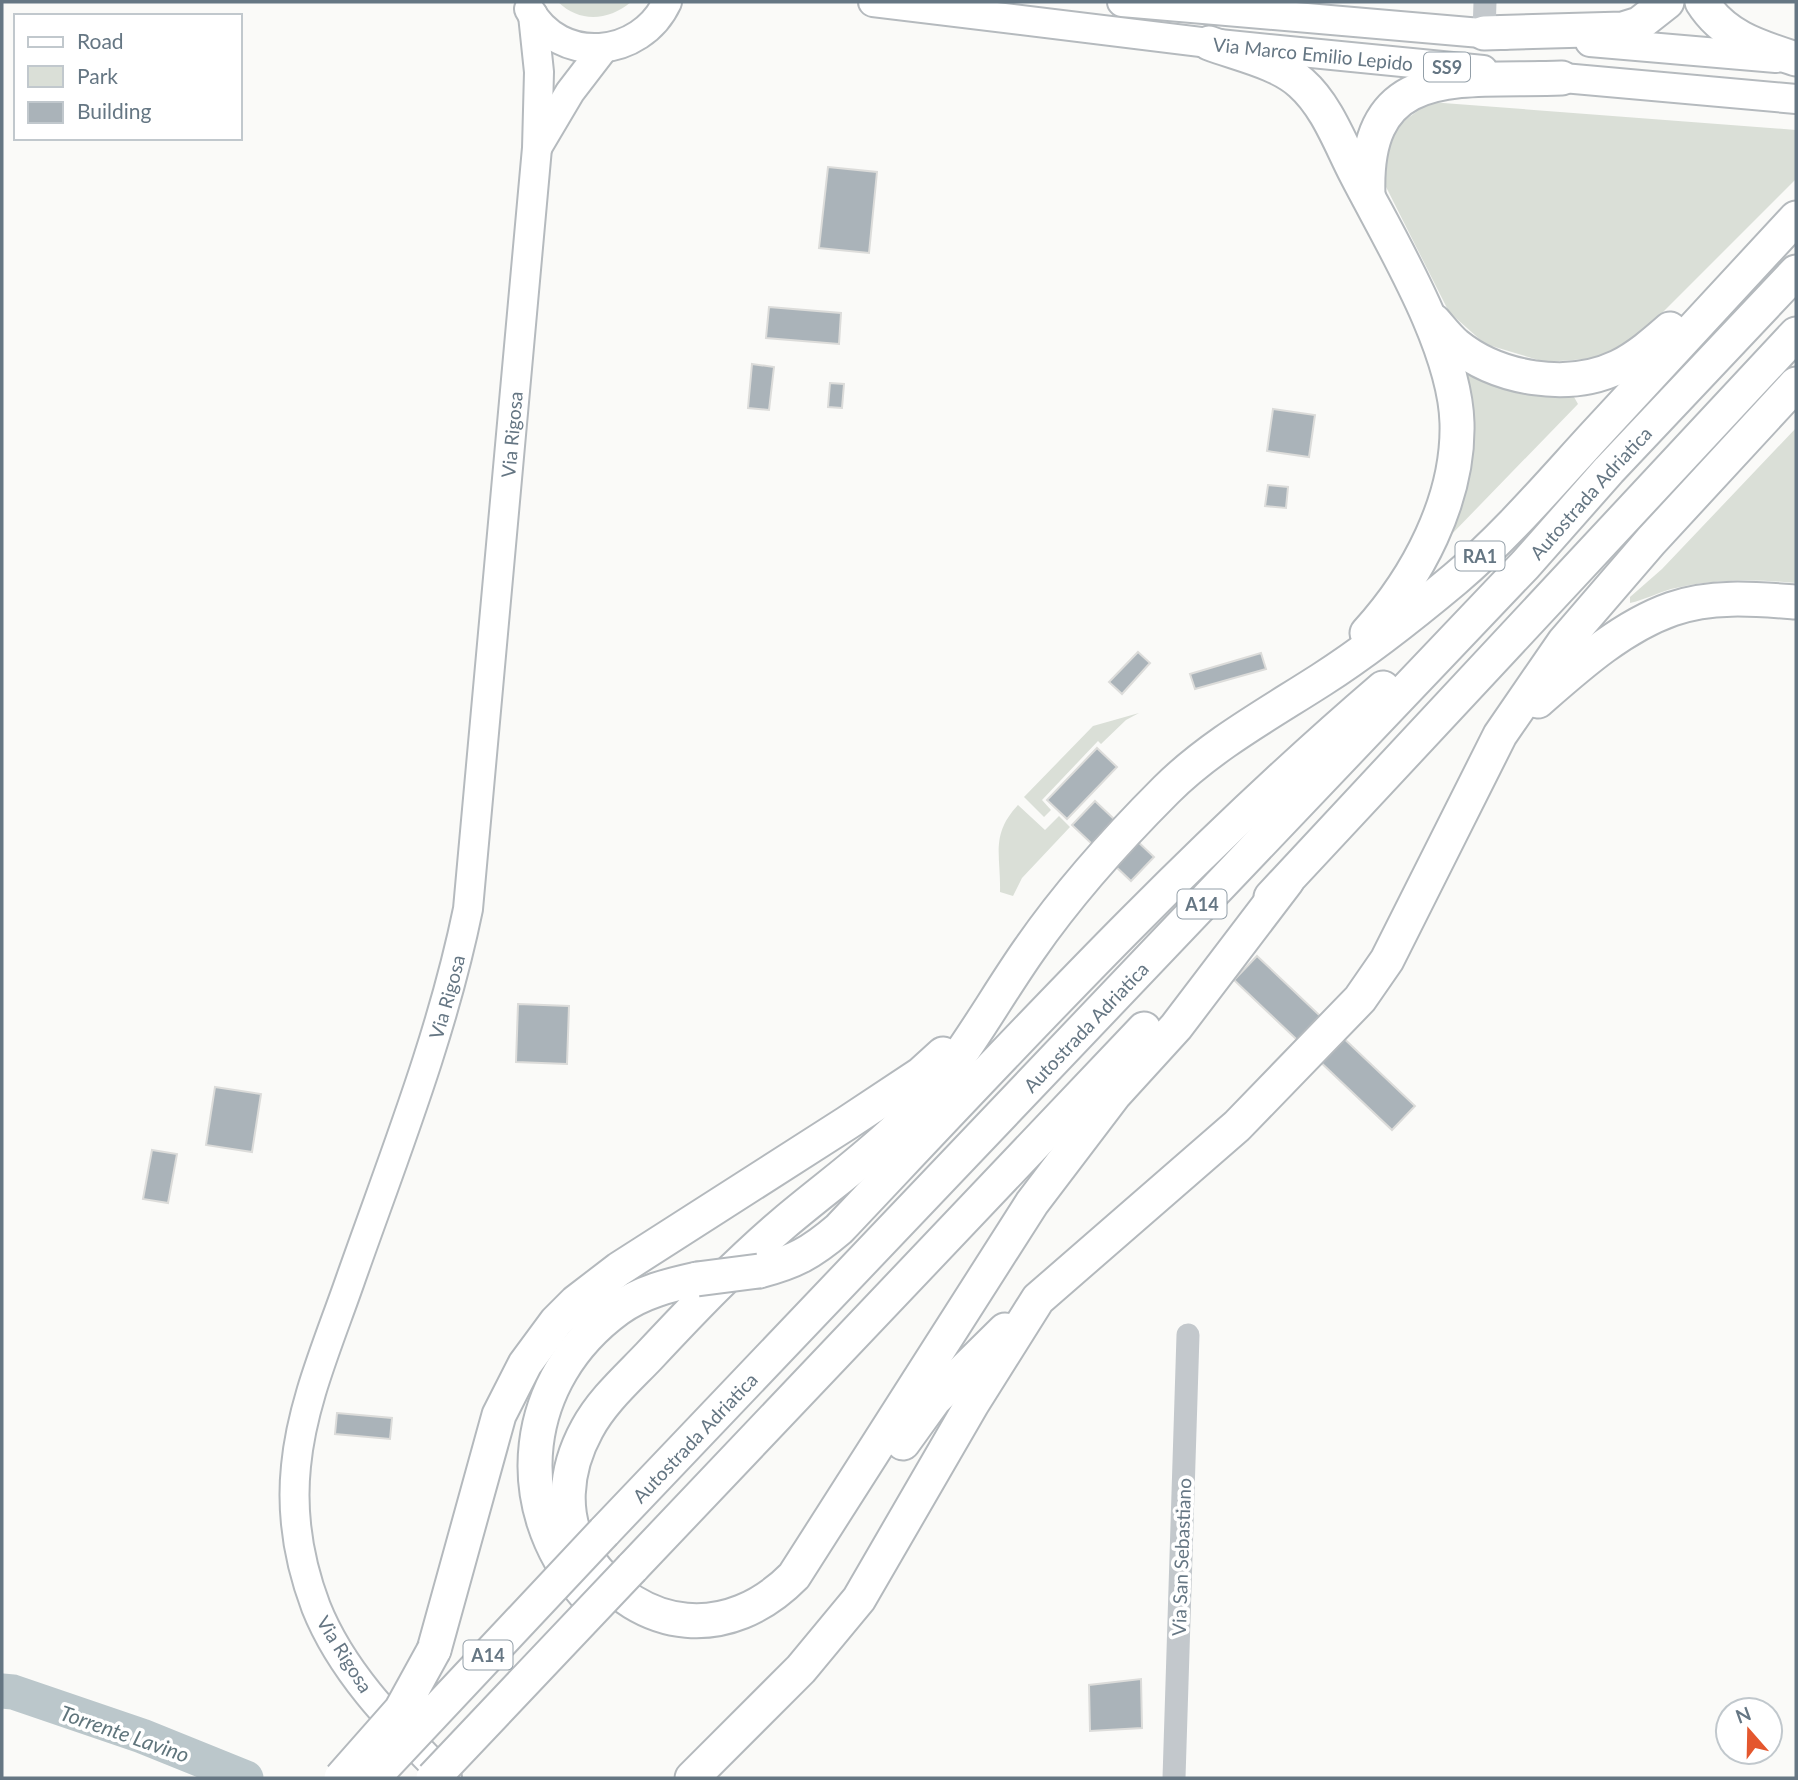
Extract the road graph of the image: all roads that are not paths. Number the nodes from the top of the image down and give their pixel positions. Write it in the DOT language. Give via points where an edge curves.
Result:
graph roads {
  1 [pos="873,2"];
  2 [pos="1122,2"];
  3 [pos="1667,2"];
  4 [pos="1702,2"];
  5 [pos="670,6"];
  6 [pos="529,9"];
  7 [pos="1275,9"];
  8 [pos="1485,17"];
  9 [pos="1209,43"];
  10 [pos="603,49"];
  11 [pos="1796,60"];
  12 [pos="1562,78"];
  13 [pos="1796,99"];
  14 [pos="537,148"];
  15 [pos="1368,198"];
  16 [pos="1796,209"];
  17 [pos="1796,218"];
  18 [pos="1796,272"];
  19 [pos="1423,307"];
  20 [pos="1796,334"];
  21 [pos="1796,384"];
  22 [pos="1525,565"];
  23 [pos="1796,602"];
  24 [pos="1327,676"];
  25 [pos="1500,735"];
  26 [pos="1287,881"];
  27 [pos="986,1015"];
  28 [pos="1038,1299"];
  29 [pos="1188,1335"];
  30 [pos="341,1778"];
  31 [pos="373,1778"];
  32 [pos="433,1778"];
  33 [pos="447,1778"];
  34 [pos="692,1778"];
  35 [pos="1174,1778"];
  1 -- 9 [label="main road, Via Marco Emilio Lepido / SS9"];
  2 -- 7 [label="main road, Via Marco Emilio Lepido / SS9"];
  3 -- 8 [label="highway" via="1639,24 1623,29"];
  4 -- 11 [label="highway" via="1735,36"];
  5 -- 10 [label="main road" via="646,31"];
  6 -- 10 [label="main road" via="546,31 564,42"];
  6 -- 14 [label="main road, Via Rigosa" via="538,72"];
  7 -- 8 [label="main road, Via Marco Emilio Lepido / SS9"];
  8 -- 11 [label="main road, Via Marco Emilio Lepido / SS9"];
  9 -- 12 [label="main road, Via Marco Emilio Lepido / SS9"];
  9 -- 15 [label="highway" via="1299,81 1331,124"];
  10 -- 14 [label="main road, Via Rigosa" via="570,92"];
  12 -- 13 [label="main road, Via Marco Emilio Lepido / SS9"];
  12 -- 15 [label="highway" via="1437,84 1405,95 1377,126 1367,163"];
  14 -- 33 [label="main road, Via Rigosa" via="468,909 437,1034 329,1341 300,1435 295,1469 298,1543 317,1609 364,1688"];
  15 -- 19 [label="highway"];
  16 -- 19 [label="highway" via="1653,344 1617,368 1596,375 1547,378 1496,368 1454,344"];
  17 -- 24 [label="highway, RA1" via="1463,572 1396,629"];
  18 -- 22 [label="highway, Autostrada Adriatica / A14"];
  19 -- 24 [label="highway" via="1454,397 1457,424 1447,491 1412,575"];
  20 -- 26 [label="highway, Autostrada Adriatica / A14"];
  21 -- 25 [label="highway" via="1650,541 1564,642"];
  22 -- 28 [label="highway, bridge" via="1318,743 1141,910 839,1229 812,1252 786,1264 697,1279 645,1294 600,1324 564,1365 541,1415 535,1473 546,1531 574,1581 594,1603 638,1632 686,1642 743,1635 789,1611 809,1593 934,1400"];
  22 -- 31 [label="highway, Autostrada Adriatica / A14, bridge"];
  23 -- 25 [label="highway" via="1717,600 1673,609 1581,663"];
  24 -- 27 [label="highway, RA1" via="1215,749 1173,783 1058,909"];
  25 -- 28 [label="highway" via="1387,960 1360,999 1237,1126"];
  26 -- 27 [label="highway" via="1032,1203 794,1576 754,1608 732,1616 677,1620 652,1614 600,1577 571,1527 570,1475 589,1426 693,1309 781,1226 907,1120"];
  26 -- 32 [label="highway, Autostrada Adriatica / A14, bridge"];
  27 -- 30 [label="highway, bridge" via="921,1074 619,1269 556,1322 525,1364 499,1415 434,1650 401,1710"];
  28 -- 34 [label="highway" via="859,1598 802,1669"];
  29 -- 35 [label="street, Via San Sebastiano"];
}
